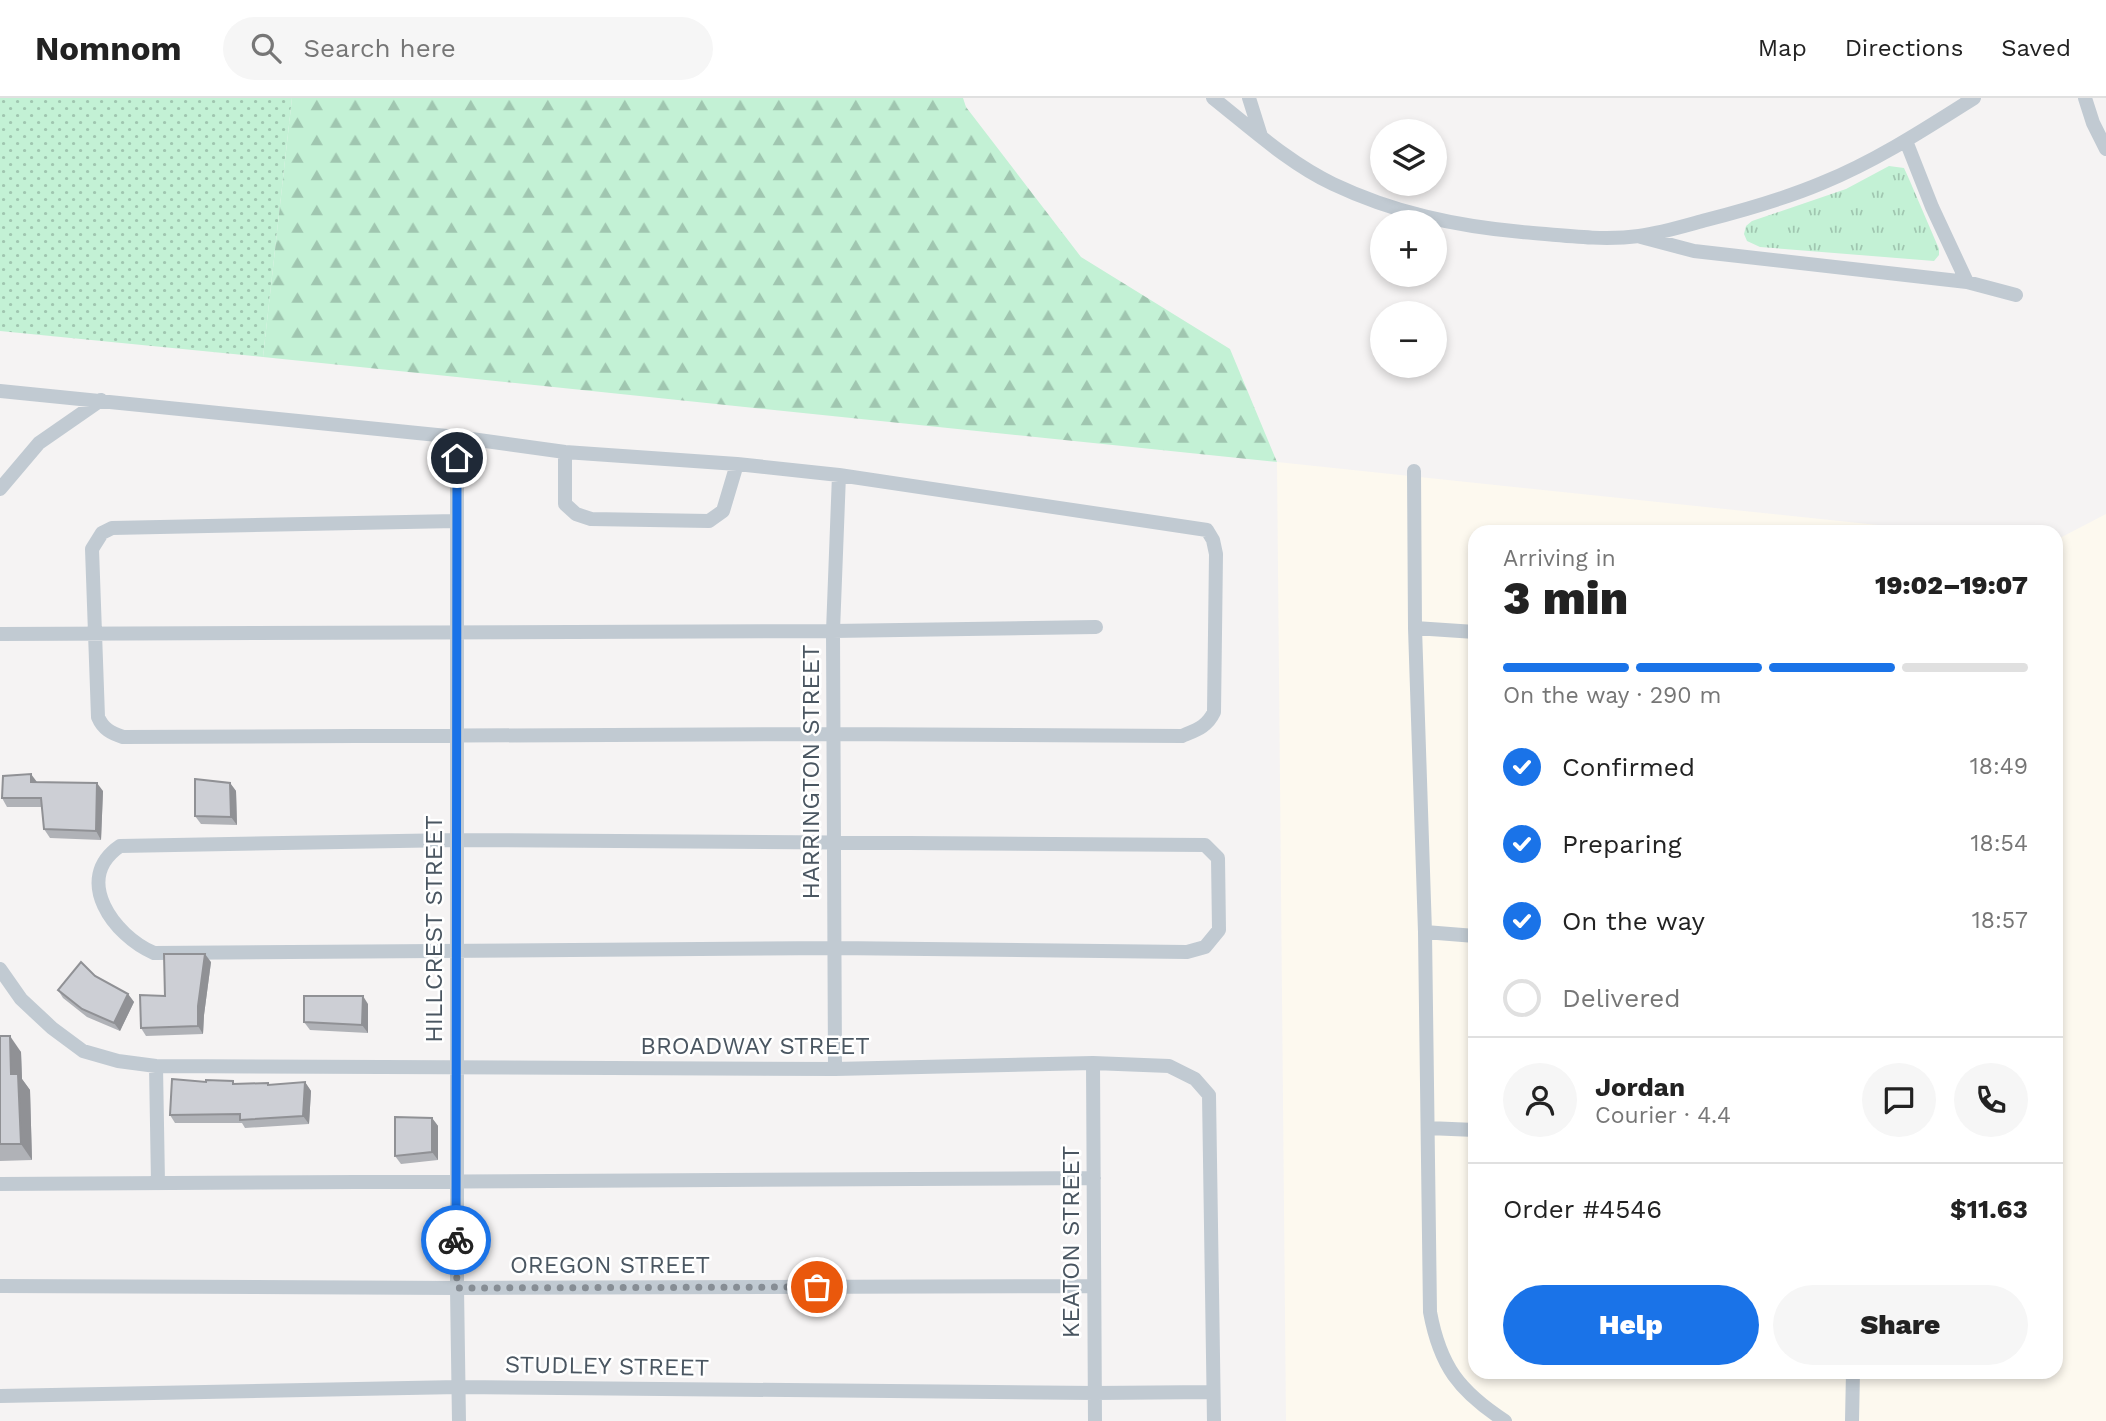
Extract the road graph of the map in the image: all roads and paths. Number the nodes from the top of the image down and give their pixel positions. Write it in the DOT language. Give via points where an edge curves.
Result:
graph roads {
  1 [pos="1213,98"];
  2 [pos="1249,98"];
  3 [pos="1974,98"];
  4 [pos="2085,98"];
  5 [pos="1261,137"];
  6 [pos="1906,141"];
  7 [pos="2106,149"];
  8 [pos="1638,236"];
  9 [pos="1966,282"];
  10 [pos="2016,295"];
  11 [pos="0,391"];
  12 [pos="101,400"];
  13 [pos="457,437"];
  14 [pos="565,452"];
  15 [pos="737,464"];
  16 [pos="1414,471"];
  17 [pos="839,475"];
  18 [pos="0,489"];
  19 [pos="456,521"];
  20 [pos="1096,627"];
  21 [pos="1415,628"];
  22 [pos="833,631"];
  23 [pos="95,632"];
  24 [pos="1468,632"];
  25 [pos="456,633"];
  26 [pos="0,634"];
  27 [pos="834,734"];
  28 [pos="456,735"];
  29 [pos="456,839"];
  30 [pos="834,843"];
  31 [pos="1425,932"];
  32 [pos="1468,935"];
  33 [pos="835,948"];
  34 [pos="456,950"];
  35 [pos="0,969"];
  36 [pos="1093,1063"];
  37 [pos="156,1066"];
  38 [pos="456,1067"];
  39 [pos="835,1069"];
  40 [pos="1429,1128"];
  41 [pos="1468,1130"];
  42 [pos="1094,1178"];
  43 [pos="456,1181"];
  44 [pos="158,1183"];
  45 [pos="0,1184"];
  46 [pos="0,1286"];
  47 [pos="1094,1286"];
  48 [pos="457,1288"];
  49 [pos="1853,1379"];
  50 [pos="459,1387"];
  51 [pos="1213,1392"];
  52 [pos="1095,1393"];
  53 [pos="0,1396"];
  54 [pos="459,1421"];
  55 [pos="1095,1421"];
  56 [pos="1214,1421"];
  57 [pos="1505,1421"];
  58 [pos="1852,1421"];
  1 -- 5 [label="street"];
  2 -- 5 [label="street"];
  3 -- 6 [label="street"];
  4 -- 7 [label="street"];
  5 -- 8 [label="street" via="1332,184 1417,216 1497,230"];
  6 -- 8 [label="street" via="1809,188 1730,214"];
  6 -- 9 [label="street"];
  8 -- 9 [label="street" via="1695,251"];
  9 -- 10 [label="street"];
  11 -- 12 [label="street"];
  12 -- 13 [label="street"];
  12 -- 18 [label="street" via="39,443"];
  13 -- 14 [label="street"];
  13 -- 19 [label="street, HILLCREST STREET"];
  14 -- 15 [label="street"];
  14 -- 15 [label="street" via="565,504 590,519 709,521 723,511"];
  15 -- 17 [label="street"];
  16 -- 21 [label="street"];
  17 -- 22 [label="street, HARRINGTON STREET"];
  17 -- 27 [label="street" via="1207,530 1216,554 1214,712 1201,729 1182,736"];
  19 -- 23 [label="street" via="112,528 102,533 92,549"];
  19 -- 25 [label="street, HILLCREST STREET"];
  20 -- 22 [label="street"];
  21 -- 24 [label="street"];
  21 -- 31 [label="street"];
  22 -- 25 [label="street"];
  22 -- 27 [label="street, HARRINGTON STREET"];
  23 -- 25 [label="street"];
  23 -- 26 [label="street"];
  23 -- 28 [label="street" via="97,717 105,729 123,737"];
  25 -- 28 [label="street, HILLCREST STREET"];
  27 -- 28 [label="street"];
  27 -- 30 [label="street, HARRINGTON STREET"];
  28 -- 29 [label="street, HILLCREST STREET"];
  29 -- 30 [label="street"];
  29 -- 34 [label="street, HILLCREST STREET"];
  29 -- 34 [label="street" via="120,846 108,854 99,873 98,891 112,921 137,946 154,953"];
  30 -- 33 [label="street, HARRINGTON STREET"];
  30 -- 33 [label="street" via="1205,845 1217,858 1219,875 1219,930 1205,947 1187,952"];
  31 -- 32 [label="street"];
  31 -- 40 [label="street"];
  33 -- 34 [label="street"];
  33 -- 39 [label="street, HARRINGTON STREET"];
  34 -- 38 [label="street, HILLCREST STREET"];
  35 -- 37 [label="street, BROADWAY STREET" via="20,999 83,1051"];
  36 -- 39 [label="street, BROADWAY STREET"];
  36 -- 42 [label="street, KEATON STREET"];
  36 -- 51 [label="street, BROADWAY STREET" via="1169,1066 1195,1079 1209,1096"];
  37 -- 38 [label="street, BROADWAY STREET"];
  37 -- 44 [label="street"];
  38 -- 39 [label="street, BROADWAY STREET"];
  38 -- 43 [label="street, HILLCREST STREET"];
  40 -- 41 [label="street"];
  40 -- 57 [label="street" via="1430,1312 1436,1343 1454,1378 1481,1406"];
  42 -- 43 [label="street"];
  42 -- 47 [label="street, KEATON STREET"];
  43 -- 44 [label="street"];
  43 -- 48 [label="street, HILLCREST STREET"];
  44 -- 45 [label="street"];
  46 -- 48 [label="street, OREGON STREET"];
  47 -- 48 [label="street, OREGON STREET"];
  47 -- 52 [label="street, KEATON STREET"];
  48 -- 50 [label="street, HILLCREST STREET"];
  49 -- 58 [label="street"];
  50 -- 52 [label="street, STUDLEY STREET"];
  50 -- 53 [label="street, STUDLEY STREET"];
  50 -- 54 [label="street, HILLCREST STREET"];
  51 -- 52 [label="street, STUDLEY STREET"];
  51 -- 56 [label="street, BROADWAY STREET"];
  52 -- 55 [label="street, KEATON STREET"];
}
